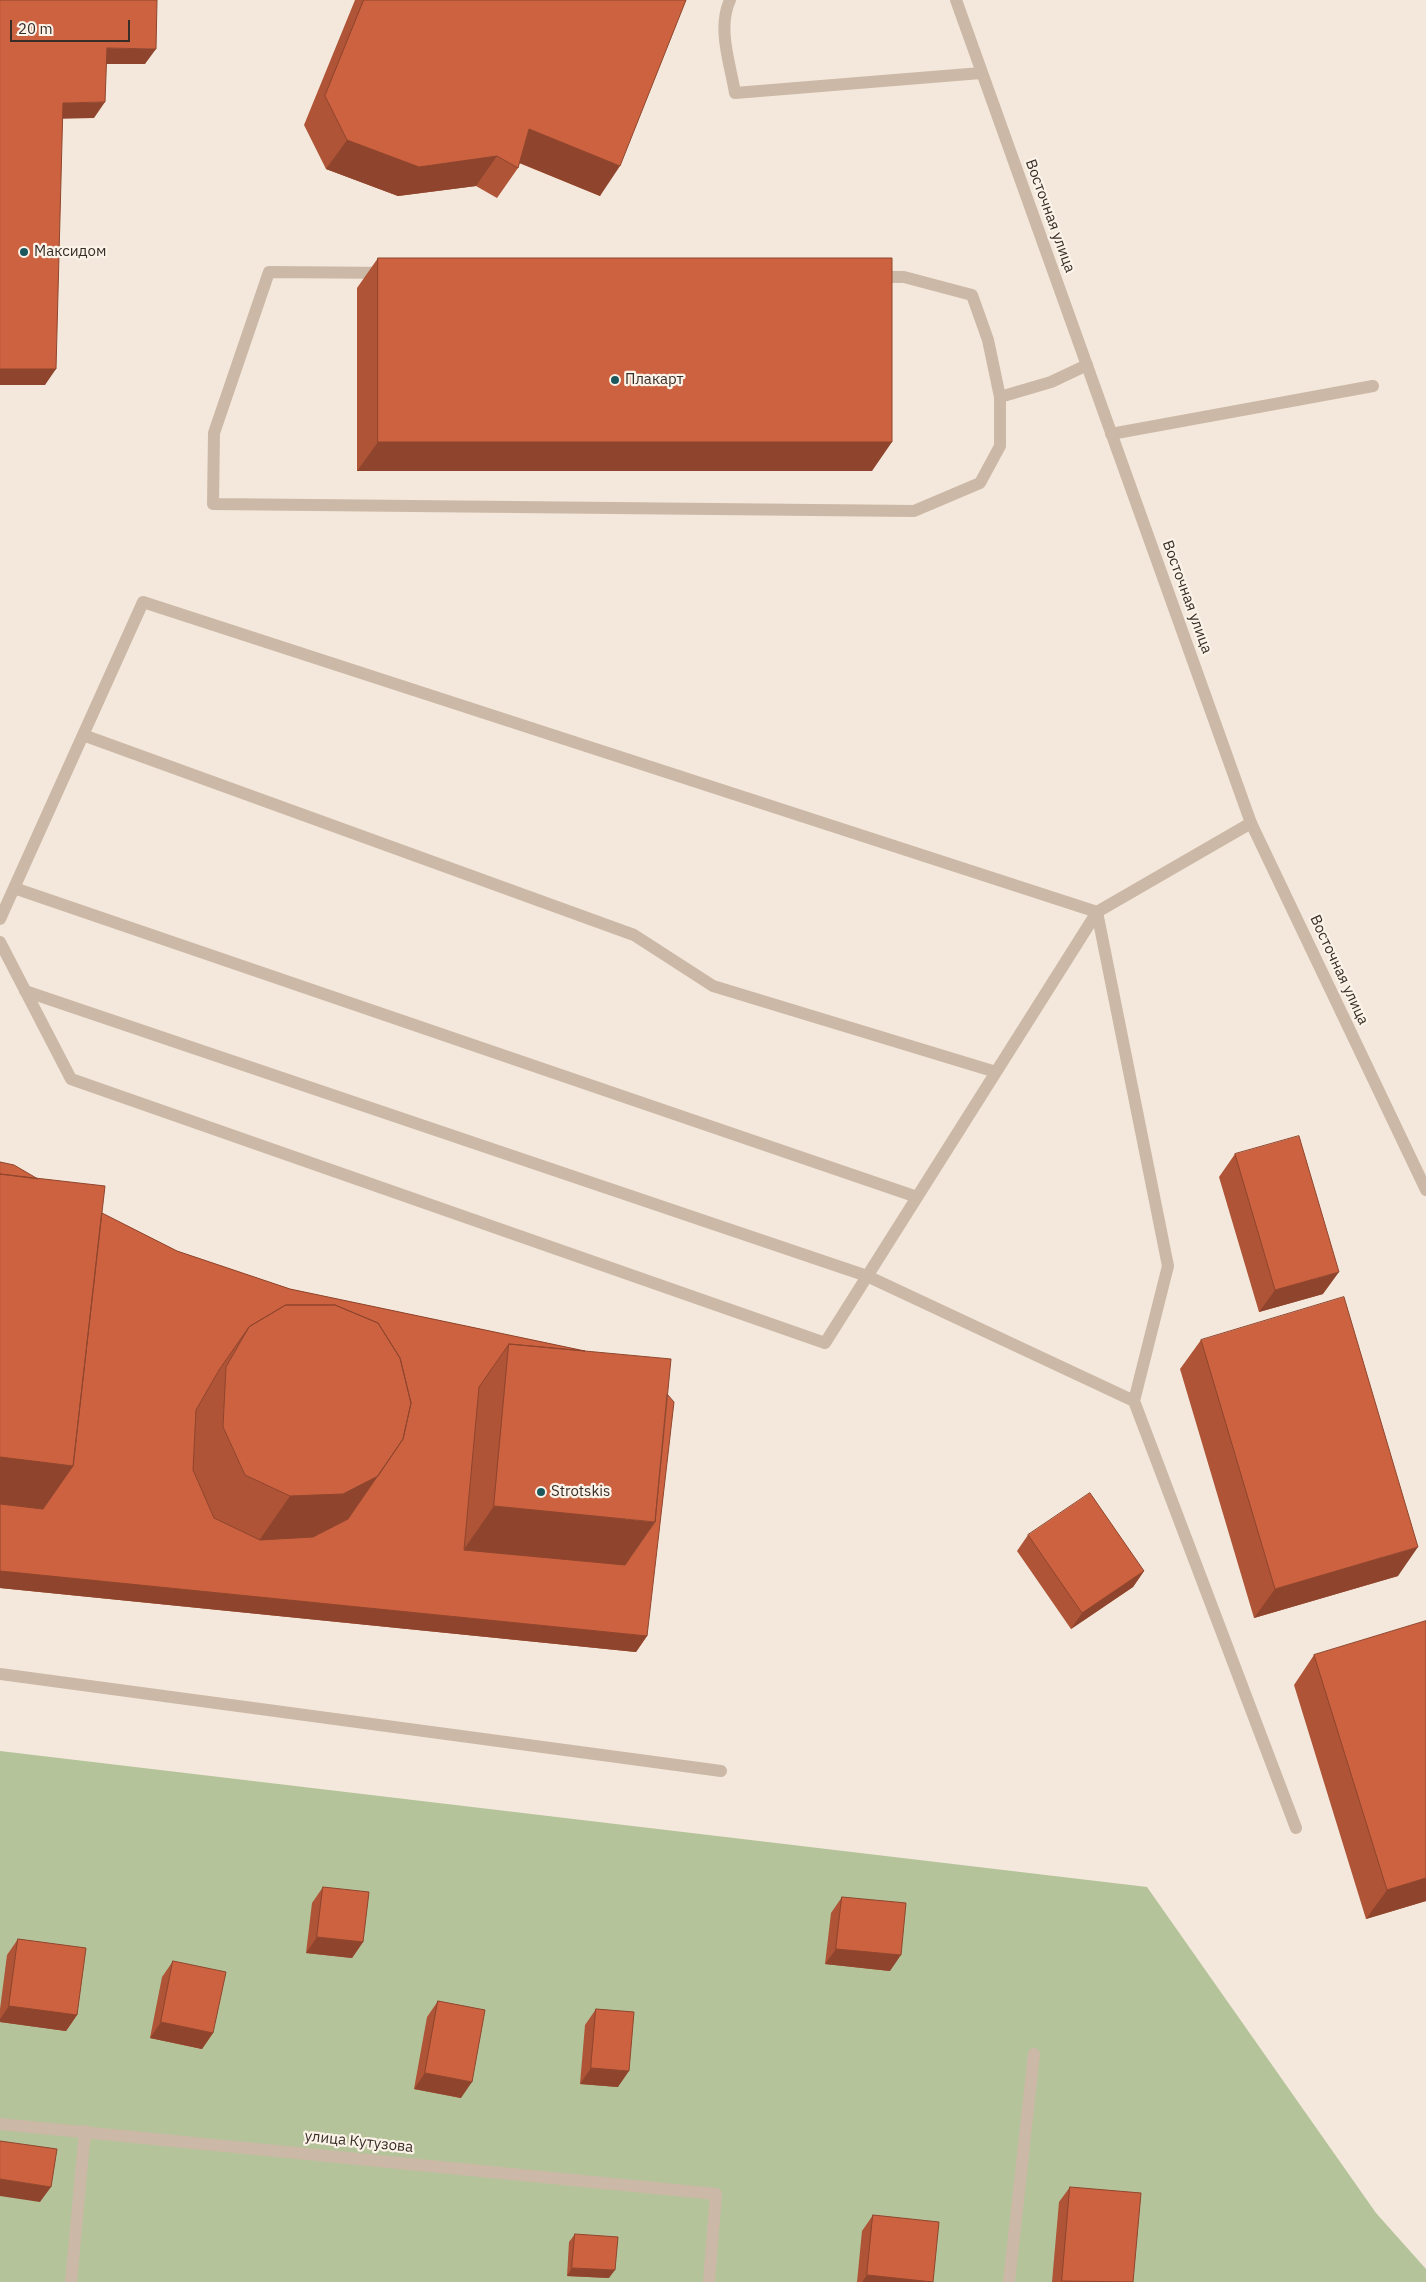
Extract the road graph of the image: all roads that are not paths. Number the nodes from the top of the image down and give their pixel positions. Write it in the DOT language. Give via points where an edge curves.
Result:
graph roads {
  1 [pos="730,0"];
  2 [pos="956,0"];
  3 [pos="981,73"];
  4 [pos="1087,365"];
  5 [pos="1373,386"];
  6 [pos="1000,397"];
  7 [pos="1110,434"];
  8 [pos="83,735"];
  9 [pos="1251,823"];
  10 [pos="14,888"];
  11 [pos="1097,912"];
  12 [pos="0,919"];
  13 [pos="0,942"];
  14 [pos="25,991"];
  15 [pos="996,1072"];
  16 [pos="1426,1190"];
  17 [pos="917,1197"];
  18 [pos="867,1276"];
  19 [pos="1134,1401"];
  20 [pos="0,1674"];
  21 [pos="721,1771"];
  22 [pos="1296,1828"];
  23 [pos="1034,2054"];
  24 [pos="0,2124"];
  25 [pos="85,2131"];
  26 [pos="70,2282"];
  27 [pos="709,2282"];
  28 [pos="1009,2282"];
  1 -- 3 [label="street" via="724,13 725,37 736,92"];
  2 -- 3 [label="street, Восточная улица"];
  3 -- 4 [label="street, Восточная улица"];
  4 -- 6 [label="street" via="1051,382"];
  4 -- 7 [label="street, Восточная улица"];
  5 -- 7 [label="street"];
  6 -- 6 [label="street" via="1000,446 980,483 914,511 213,504 214,432 269,272 904,277 972,295 988,340"];
  7 -- 9 [label="street, Восточная улица"];
  8 -- 10 [label="street"];
  8 -- 11 [label="street" via="143,602"];
  8 -- 15 [label="street" via="634,935 713,986"];
  9 -- 11 [label="street"];
  9 -- 16 [label="street, Восточная улица"];
  10 -- 12 [label="street"];
  10 -- 17 [label="street"];
  11 -- 15 [label="street"];
  11 -- 19 [label="street" via="1168,1266"];
  13 -- 14 [label="street"];
  14 -- 18 [label="street"];
  14 -- 18 [label="street" via="71,1079 824,1343"];
  15 -- 17 [label="street"];
  17 -- 18 [label="street"];
  18 -- 19 [label="street"];
  19 -- 22 [label="street"];
  20 -- 21 [label="street"];
  23 -- 28 [label="street"];
  24 -- 25 [label="street, улица Кутузова"];
  25 -- 26 [label="street"];
  25 -- 27 [label="street, улица Кутузова" via="716,2194"];
}
